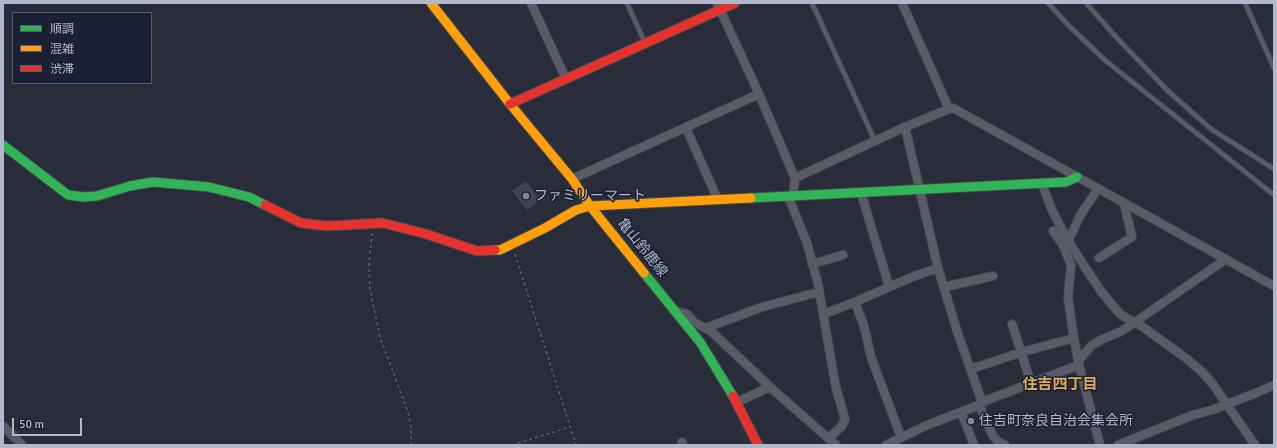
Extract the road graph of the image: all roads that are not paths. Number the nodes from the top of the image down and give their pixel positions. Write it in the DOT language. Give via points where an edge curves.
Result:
graph roads {
  1 [pos="431,3"];
  2 [pos="531,3"];
  3 [pos="627,3"];
  4 [pos="735,3"];
  5 [pos="812,3"];
  6 [pos="902,3"];
  7 [pos="1048,3"];
  8 [pos="1086,3"];
  9 [pos="1245,3"];
  10 [pos="719,6"];
  11 [pos="645,43"];
  12 [pos="1274,68"];
  13 [pos="566,79"];
  14 [pos="759,94"];
  15 [pos="510,104"];
  16 [pos="949,109"];
  17 [pos="905,127"];
  18 [pos="686,128"];
  19 [pos="875,141"];
  20 [pos="3,145"];
  21 [pos="1274,169"];
  22 [pos="1077,177"];
  23 [pos="795,178"];
  24 [pos="572,180"];
  25 [pos="1042,184"];
  26 [pos="1098,189"];
  27 [pos="919,190"];
  28 [pos="861,194"];
  29 [pos="1274,195"];
  30 [pos="791,196"];
  31 [pos="718,200"];
  32 [pos="1124,203"];
  33 [pos="590,206"];
  34 [pos="1053,231"];
  35 [pos="1065,243"];
  36 [pos="843,255"];
  37 [pos="1099,258"];
  38 [pos="1226,259"];
  39 [pos="812,264"];
  40 [pos="938,268"];
  41 [pos="993,276"];
  42 [pos="889,286"];
  43 [pos="1274,286"];
  44 [pos="944,287"];
  45 [pos="820,292"];
  46 [pos="855,302"];
  47 [pos="675,311"];
  48 [pos="824,314"];
  49 [pos="1135,322"];
  50 [pos="1012,324"];
  51 [pos="706,328"];
  52 [pos="1074,338"];
  53 [pos="1022,352"];
  54 [pos="1078,363"];
  55 [pos="971,370"];
  56 [pos="1031,383"];
  57 [pos="1274,385"];
  58 [pos="770,387"];
  59 [pos="737,402"];
  60 [pos="980,404"];
  61 [pos="1227,404"];
  62 [pos="961,412"];
  63 [pos="3,426"];
  64 [pos="901,437"];
  65 [pos="829,438"];
  66 [pos="22,445"];
  67 [pos="758,445"];
  68 [pos="836,445"];
  69 [pos="886,445"];
  70 [pos="974,445"];
  71 [pos="1005,445"];
  72 [pos="1100,445"];
  73 [pos="1118,445"];
  74 [pos="1255,445"];
  1 -- 15 [label="street, 亀山鈴鹿線"];
  2 -- 13 [label="street"];
  3 -- 11 [label="lane"];
  4 -- 10 [label="street"];
  5 -- 19 [label="lane"];
  6 -- 16 [label="street"];
  7 -- 29 [label="lane" via="1106,61"];
  8 -- 21 [label="lane" via="1168,91 1211,129"];
  9 -- 12 [label="lane"];
  10 -- 11 [label="street"];
  10 -- 14 [label="street"];
  11 -- 13 [label="street"];
  13 -- 15 [label="street"];
  14 -- 18 [label="street"];
  14 -- 23 [label="street"];
  15 -- 24 [label="street, 亀山鈴鹿線"];
  16 -- 17 [label="street"];
  16 -- 22 [label="street" via="953,108"];
  17 -- 19 [label="street"];
  17 -- 27 [label="street"];
  18 -- 24 [label="street"];
  18 -- 31 [label="street"];
  19 -- 23 [label="street"];
  20 -- 33 [label="street" via="68,195 97,196 153,182 181,184 249,197 301,223 327,226 383,223 404,227 477,251 500,250 576,210"];
  22 -- 25 [label="street" via="1066,182"];
  22 -- 26 [label="street"];
  23 -- 30 [label="street"];
  24 -- 33 [label="street, 亀山鈴鹿線"];
  25 -- 27 [label="street"];
  25 -- 35 [label="street"];
  26 -- 32 [label="street"];
  26 -- 35 [label="street"];
  27 -- 28 [label="street"];
  27 -- 40 [label="street"];
  28 -- 30 [label="street"];
  28 -- 42 [label="street"];
  30 -- 31 [label="street"];
  30 -- 39 [label="street"];
  31 -- 33 [label="street"];
  32 -- 37 [label="street" via="1132,237"];
  32 -- 38 [label="street"];
  33 -- 47 [label="street, 亀山鈴鹿線"];
  34 -- 35 [label="street"];
  35 -- 49 [label="street" via="1120,314"];
  35 -- 52 [label="street" via="1071,265 1068,298"];
  36 -- 39 [label="street"];
  38 -- 43 [label="street"];
  38 -- 49 [label="street"];
  39 -- 45 [label="street"];
  40 -- 42 [label="street"];
  40 -- 44 [label="street"];
  41 -- 44 [label="street"];
  42 -- 46 [label="street"];
  44 -- 55 [label="street"];
  45 -- 48 [label="street"];
  45 -- 51 [label="street" via="762,307"];
  46 -- 48 [label="street"];
  46 -- 64 [label="street" via="871,357"];
  47 -- 51 [label="street" via="687,314 694,322"];
  47 -- 59 [label="street, 亀山鈴鹿線" via="700,342"];
  48 -- 65 [label="street" via="835,381 845,419 842,426"];
  49 -- 54 [label="street" via="1092,345"];
  49 -- 61 [label="street" via="1196,367"];
  50 -- 53 [label="street"];
  51 -- 58 [label="street"];
  52 -- 53 [label="street"];
  52 -- 54 [label="street"];
  53 -- 55 [label="street"];
  53 -- 56 [label="street"];
  54 -- 56 [label="street"];
  54 -- 72 [label="street"];
  55 -- 60 [label="street"];
  56 -- 60 [label="street"];
  57 -- 61 [label="street"];
  58 -- 59 [label="street"];
  58 -- 65 [label="street"];
  59 -- 67 [label="street, 亀山鈴鹿線"];
  60 -- 62 [label="street"];
  60 -- 71 [label="street" via="993,436"];
  61 -- 73 [label="street"];
  61 -- 74 [label="street"];
  62 -- 64 [label="street"];
  62 -- 70 [label="street"];
  63 -- 66 [label="street"];
  64 -- 69 [label="street"];
  65 -- 68 [label="street"];
}
